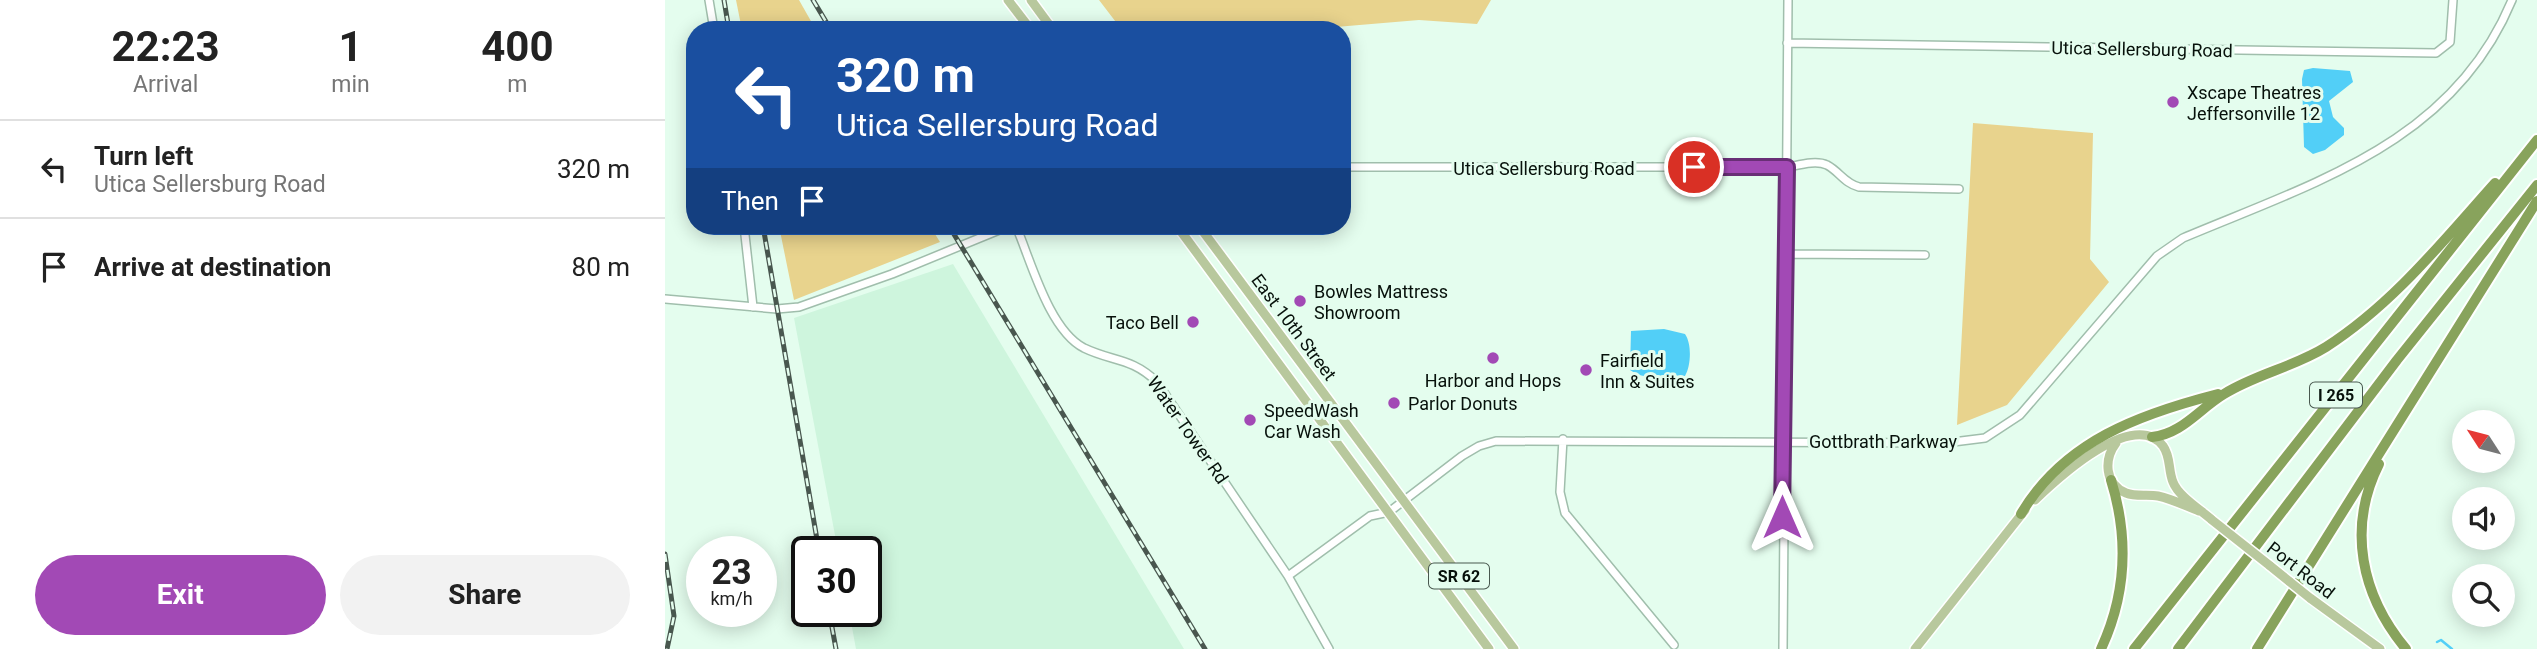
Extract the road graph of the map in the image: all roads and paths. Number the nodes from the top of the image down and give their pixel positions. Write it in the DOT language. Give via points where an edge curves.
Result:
graph roads {
  1 [pos="709,0"];
  2 [pos="1008,0"];
  3 [pos="1031,0"];
  4 [pos="1788,0"];
  5 [pos="2453,0"];
  6 [pos="2512,0"];
  7 [pos="712,21"];
  8 [pos="1024,21"];
  9 [pos="1046,21"];
  10 [pos="1787,43"];
  11 [pos="2537,138"];
  12 [pos="1351,167"];
  13 [pos="1787,167"];
  14 [pos="2537,185"];
  15 [pos="1959,189"];
  16 [pos="2537,201"];
  17 [pos="745,235"];
  18 [pos="986,235"];
  19 [pos="1020,235"];
  20 [pos="1184,235"];
  21 [pos="1206,235"];
  22 [pos="1787,254"];
  23 [pos="1925,255"];
  24 [pos="665,299"];
  25 [pos="753,307"];
  26 [pos="2224,394"];
  27 [pos="2389,436"];
  28 [pos="2152,437"];
  29 [pos="1563,439"];
  30 [pos="1782,441"];
  31 [pos="2117,441"];
  32 [pos="2111,480"];
  33 [pos="1403,500"];
  34 [pos="1389,512"];
  35 [pos="2204,513"];
  36 [pos="2021,514"];
  37 [pos="1288,576"];
  38 [pos="1674,645"];
  39 [pos="1329,649"];
  40 [pos="1489,649"];
  41 [pos="1514,649"];
  42 [pos="1783,649"];
  43 [pos="1915,649"];
  44 [pos="2101,649"];
  45 [pos="2134,649"];
  46 [pos="2178,649"];
  47 [pos="2257,649"];
  48 [pos="2381,649"];
  49 [pos="2406,649"];
  1 -- 7 [label="street"];
  2 -- 8 [label="main road"];
  3 -- 9 [label="main road"];
  4 -- 10 [label="street"];
  5 -- 10 [label="street, Utica Sellersburg Road" via="2450,42 2436,53"];
  6 -- 30 [label="street, Gottbrath Parkway" via="2478,61 2421,122 2360,162 2183,238 2157,256 2020,415 2000,430 1985,438 1945,443"];
  10 -- 13 [label="street"];
  11 -- 26 [label="highway" via="2371,315 2310,356"];
  11 -- 45 [label="highway, I 265"];
  12 -- 13 [label="street, Utica Sellersburg Road"];
  13 -- 15 [label="street, Utica Sellersburg Road" via="1824,164 1859,187"];
  13 -- 22 [label="street"];
  14 -- 46 [label="highway, I 265" via="2388,371"];
  16 -- 27 [label="highway"];
  17 -- 25 [label="street"];
  18 -- 25 [label="street" via="823,300 790,308"];
  19 -- 37 [label="street, Water Tower Rd" via="1061,328 1084,348 1132,362 1157,382"];
  20 -- 34 [label="main road, SR 62"];
  21 -- 33 [label="main road, East 10th Street / SR 62"];
  22 -- 23 [label="street"];
  22 -- 30 [label="street"];
  24 -- 25 [label="street"];
  26 -- 28 [label="highway" via="2174,433"];
  26 -- 36 [label="highway" via="2133,421 2087,444 2052,472"];
  27 -- 47 [label="highway"];
  27 -- 49 [label="highway" via="2364,501 2361,543 2373,599"];
  28 -- 31 [label="main road" via="2134,433"];
  28 -- 35 [label="main road, Port Road" via="2168,456 2174,485"];
  29 -- 30 [label="street, Gottbrath Parkway"];
  29 -- 33 [label="street, Gottbrath Parkway" via="1496,441 1479,446"];
  29 -- 38 [label="street" via="1560,492 1565,513"];
  30 -- 42 [label="street"];
  31 -- 32 [label="main road" via="2108,459"];
  31 -- 36 [label="main road" via="2066,471"];
  32 -- 35 [label="main road" via="2126,493 2166,498"];
  32 -- 44 [label="highway" via="2125,556 2120,594"];
  33 -- 34 [label="street, Gottbrath Parkway"];
  33 -- 41 [label="main road, East 10th Street / SR 62"];
  34 -- 37 [label="street, Gottbrath Parkway" via="1370,516"];
  34 -- 40 [label="main road, SR 62"];
  35 -- 48 [label="main road, Port Road, bridge"];
  36 -- 43 [label="main road"];
  37 -- 39 [label="street, Water Tower Rd"];
}
